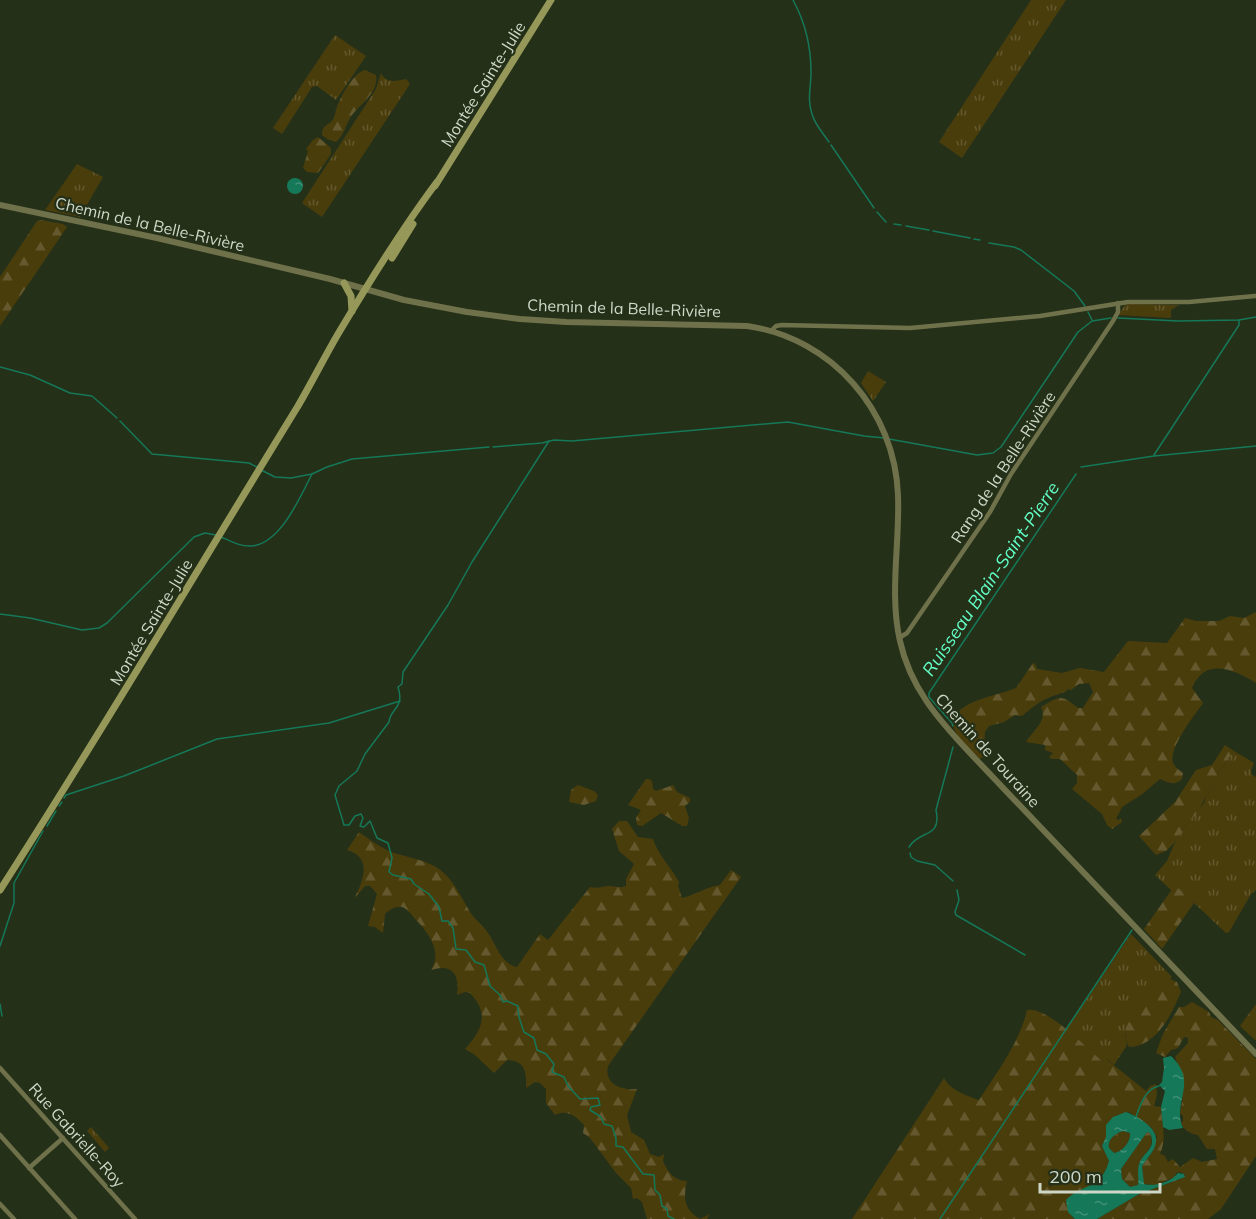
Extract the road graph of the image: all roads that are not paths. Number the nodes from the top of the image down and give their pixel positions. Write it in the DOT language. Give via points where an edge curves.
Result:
graph roads {
  1 [pos="551,0"];
  2 [pos="0,205"];
  3 [pos="344,283"];
  4 [pos="368,290"];
  5 [pos="1255,296"];
  6 [pos="1118,303"];
  7 [pos="352,311"];
  8 [pos="771,331"];
  9 [pos="321,365"];
  10 [pos="899,638"];
  11 [pos="0,890"];
  12 [pos="1256,1054"];
  13 [pos="0,1068"];
  14 [pos="0,1135"];
  15 [pos="63,1138"];
  16 [pos="29,1168"];
  17 [pos="0,1204"];
  18 [pos="71,1218"];
  19 [pos="14,1219"];
  20 [pos="135,1219"];
  1 -- 4 [label="main road, Montée Sainte-Julie"];
  2 -- 3 [label="street, Chemin de la Belle-Rivière"];
  3 -- 4 [label="street, Chemin de la Belle-Rivière"];
  3 -- 7 [label="main road"];
  4 -- 7 [label="main road, Montée Sainte-Julie"];
  4 -- 8 [label="street, Chemin de la Belle-Rivière" via="452,309 532,320 734,325"];
  4 -- 9 [label="main road, Montée Sainte-Julie"];
  5 -- 6 [label="street, Chemin de la Belle-Rivière"];
  6 -- 8 [label="street, Chemin de la Belle-Rivière" via="974,323 889,329 776,326"];
  6 -- 10 [label="street, Rang de la Belle-Rivière" via="1113,321 990,512 907,633"];
  7 -- 9 [label="main road, Montée Sainte-Julie"];
  8 -- 10 [label="street, Chemin de Touraine" via="814,350 843,372 867,399 886,434 898,494"];
  9 -- 11 [label="main road, Montée Sainte-Julie" via="115,708"];
  10 -- 12 [label="street, Chemin de Touraine" via="913,679 940,720"];
  13 -- 15 [label="street, Rue Gabrielle-Roy"];
  14 -- 16 [label="street"];
  15 -- 16 [label="street"];
  15 -- 20 [label="street, Rue Gabrielle-Roy"];
  16 -- 18 [label="street"];
  17 -- 19 [label="street"];
}
